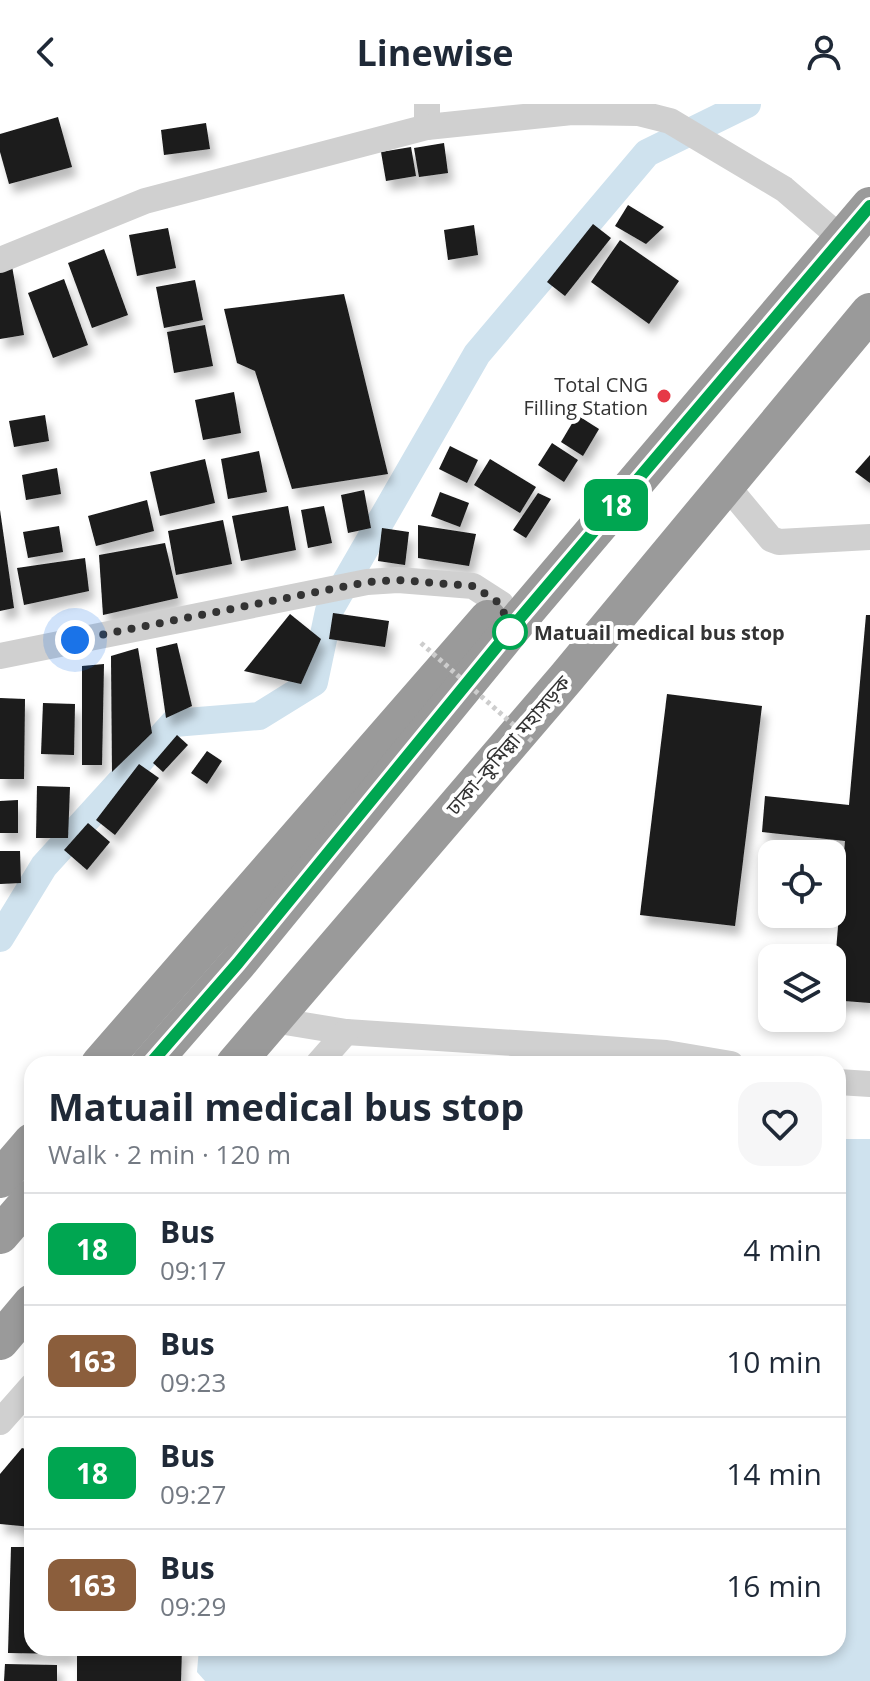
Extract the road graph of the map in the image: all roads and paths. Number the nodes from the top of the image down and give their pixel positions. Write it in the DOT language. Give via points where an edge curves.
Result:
graph roads {
  1 [pos="427,116"];
  2 [pos="870,206"];
  3 [pos="841,238"];
  4 [pos="0,260"];
  5 [pos="870,312"];
  6 [pos="727,486"];
  7 [pos="870,537"];
  8 [pos="501,604"];
  9 [pos="421,643"];
  10 [pos="0,656"];
  11 [pos="534,743"];
  12 [pos="273,1020"];
  13 [pos="346,1032"];
  14 [pos="107,1056"];
  15 [pos="157,1056"];
  16 [pos="242,1056"];
  17 [pos="325,1056"];
  18 [pos="684,1056"];
  19 [pos="846,1082"];
  20 [pos="870,1084"];
  21 [pos="24,1151"];
  22 [pos="0,1179"];
  23 [pos="24,1207"];
  24 [pos="0,1235"];
  25 [pos="24,1312"];
  26 [pos="0,1341"];
  27 [pos="24,1395"];
  28 [pos="0,1422"];
  1 -- 3 [label="street" via="638,113 670,121 784,189"];
  1 -- 4 [label="street" via="145,201"];
  2 -- 3 [label="highway"];
  3 -- 8 [label="highway"];
  3 -- 15 [label="highway"];
  5 -- 6 [label="highway, ঢাকা–কুমিল্লা মহাসড়ক"];
  6 -- 7 [label="street" via="779,542"];
  6 -- 12 [label="highway, ঢাকা–কুমিল্লা মহাসড়ক"];
  8 -- 10 [label="street" via="473,586 367,582"];
  8 -- 14 [label="highway"];
  9 -- 11 [label="path, bridge"];
  12 -- 13 [label="street"];
  12 -- 16 [label="highway, ঢাকা–কুমিল্লা মহাসড়ক"];
  13 -- 17 [label="street"];
  13 -- 18 [label="street"];
  19 -- 20 [label="street"];
  21 -- 22 [label="highway"];
  23 -- 24 [label="highway"];
  25 -- 26 [label="highway"];
  27 -- 28 [label="street"];
}
